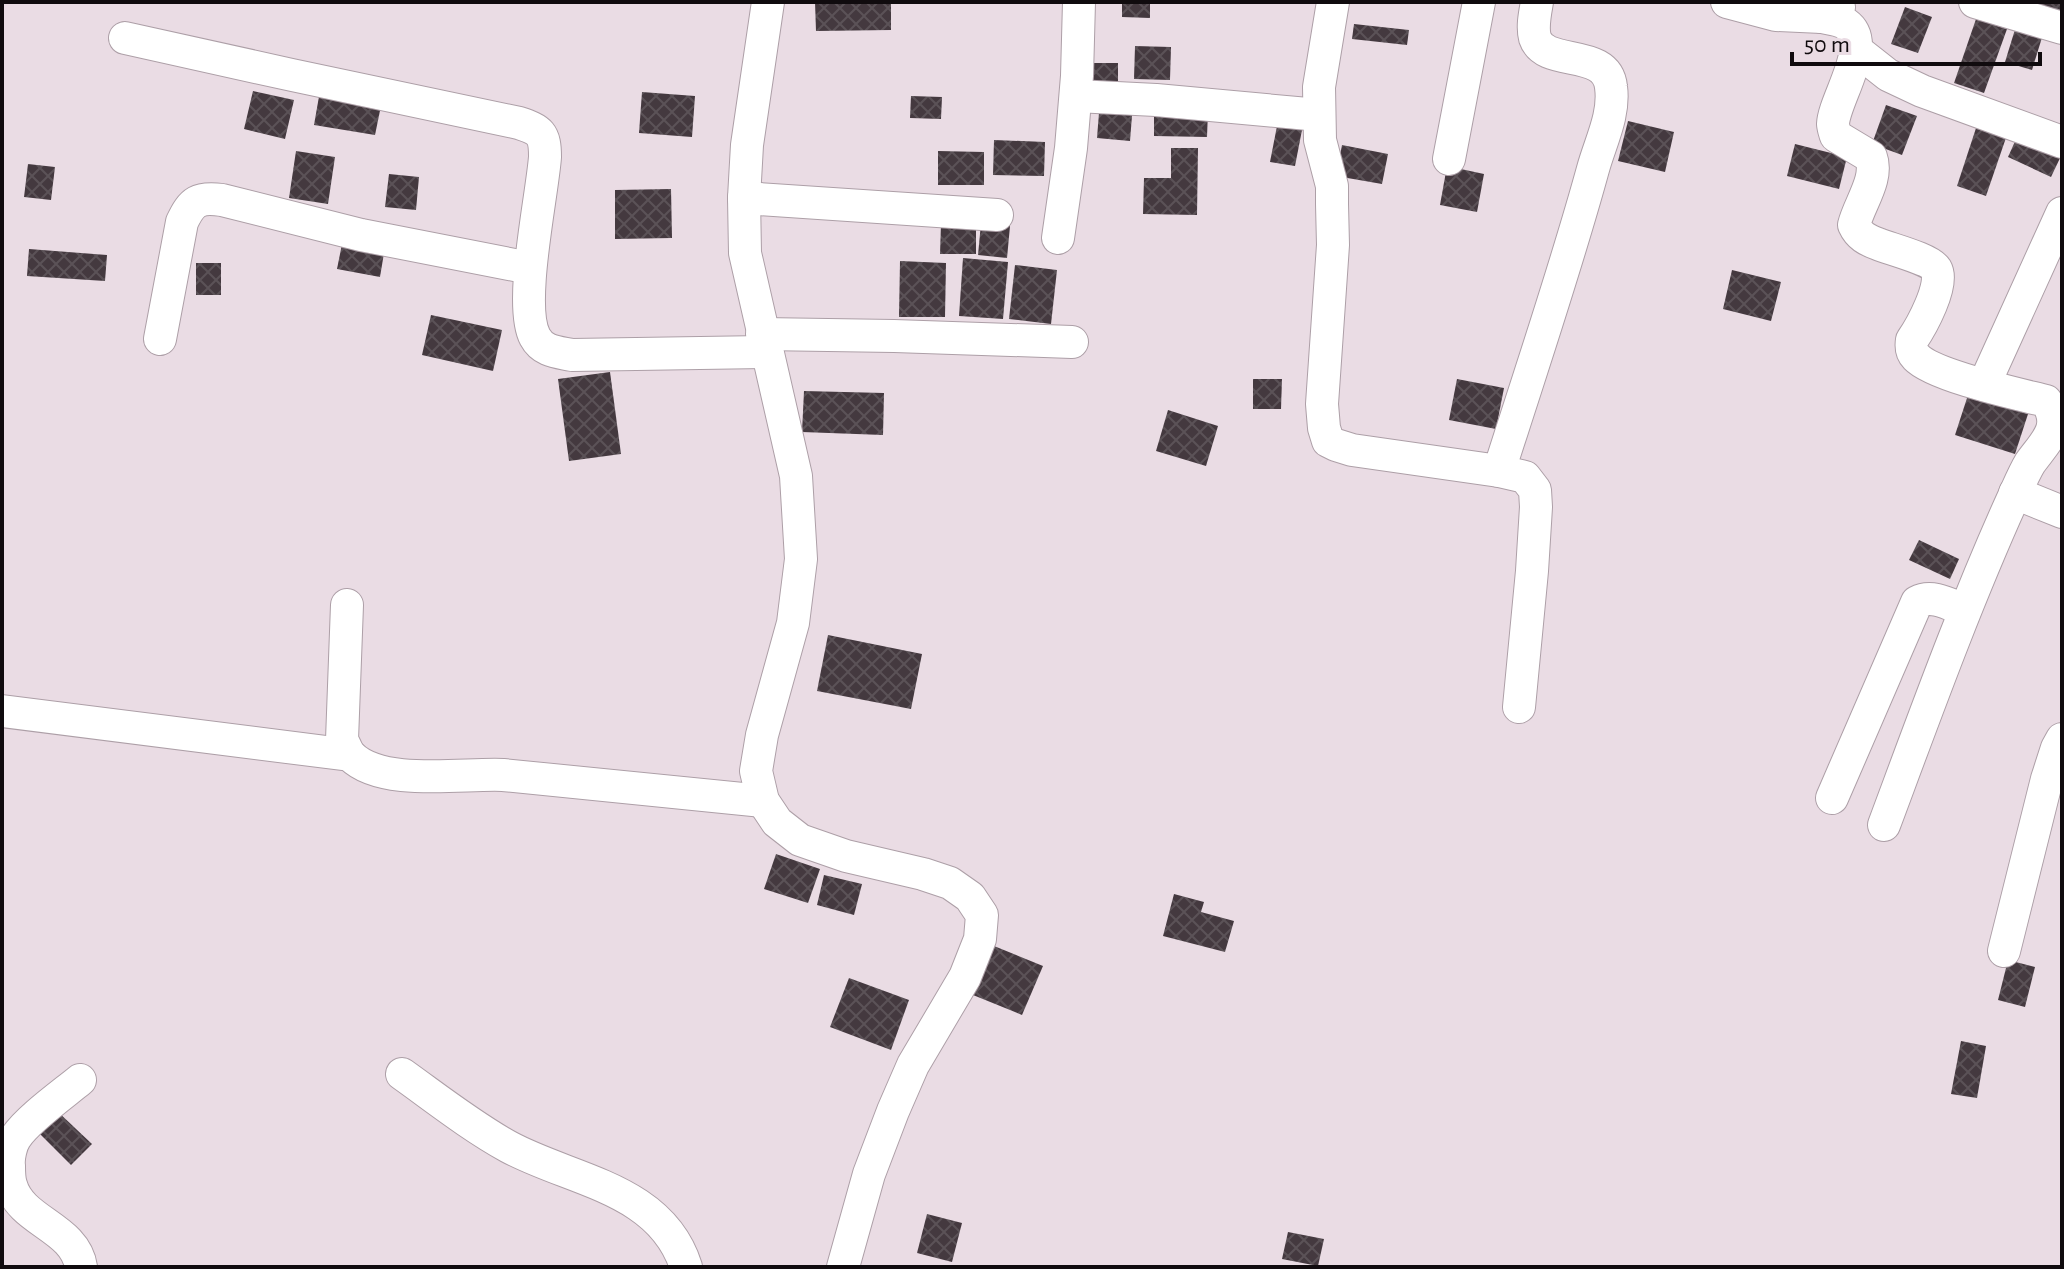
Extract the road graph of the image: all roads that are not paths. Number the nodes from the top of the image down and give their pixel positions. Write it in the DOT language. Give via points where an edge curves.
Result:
graph roads {
  1 [pos="768,2"];
  2 [pos="1079,2"];
  3 [pos="1333,2"];
  4 [pos="1479,2"];
  5 [pos="1537,2"];
  6 [pos="1727,2"];
  7 [pos="1979,3"];
  8 [pos="1833,10"];
  9 [pos="2062,28"];
  10 [pos="125,38"];
  11 [pos="1855,49"];
  12 [pos="1076,96"];
  13 [pos="1319,115"];
  14 [pos="2062,142"];
  15 [pos="1449,159"];
  16 [pos="744,198"];
  17 [pos="2062,213"];
  18 [pos="997,215"];
  19 [pos="1058,238"];
  20 [pos="530,268"];
  21 [pos="160,339"];
  22 [pos="1072,342"];
  23 [pos="764,343"];
  24 [pos="1984,385"];
  25 [pos="2058,406"];
  26 [pos="1499,471"];
  27 [pos="2015,493"];
  28 [pos="2062,512"];
  29 [pos="347,605"];
  30 [pos="1964,610"];
  31 [pos="1519,707"];
  32 [pos="2,711"];
  33 [pos="2062,739"];
  34 [pos="350,755"];
  35 [pos="1832,798"];
  36 [pos="763,801"];
  37 [pos="1884,825"];
  38 [pos="2004,951"];
  39 [pos="402,1074"];
  40 [pos="80,1080"];
  41 [pos="849,1266"];
  42 [pos="81,1267"];
  43 [pos="686,1267"];
  1 -- 16 [label="street"];
  2 -- 12 [label="street"];
  3 -- 13 [label="street"];
  4 -- 15 [label="street"];
  5 -- 26 [label="street" via="1536,41 1608,74 1611,113"];
  6 -- 8 [label="street" via="1776,15"];
  7 -- 9 [label="street"];
  8 -- 11 [label="street" via="1850,27"];
  10 -- 20 [label="street" via="537,129 545,142 545,157"];
  11 -- 14 [label="street" via="1888,75 1922,91"];
  11 -- 24 [label="street" via="1833,125 1836,136 1873,161 1854,225 1858,235 1936,269 1936,288 1912,340 1915,357"];
  12 -- 13 [label="street"];
  12 -- 19 [label="street"];
  13 -- 26 [label="street" via="1332,186 1322,404 1328,441 1352,450"];
  16 -- 18 [label="street"];
  16 -- 23 [label="street" via="745,253"];
  17 -- 24 [label="street"];
  20 -- 21 [label="street" via="208,198 188,208 182,222"];
  20 -- 23 [label="street" via="529,316 535,338 549,351 572,355"];
  22 -- 23 [label="street" via="878,335"];
  23 -- 36 [label="street" via="796,476 801,559 793,623 756,771"];
  24 -- 25 [label="street"];
  25 -- 27 [label="street" via="2056,426"];
  26 -- 31 [label="street" via="1525,477 1535,490"];
  27 -- 28 [label="street"];
  27 -- 30 [label="street"];
  29 -- 34 [label="street" via="342,740"];
  30 -- 35 [label="street" via="1929,598 1917,602"];
  30 -- 37 [label="street"];
  32 -- 34 [label="street"];
  33 -- 38 [label="street"];
  34 -- 36 [label="street" via="365,766 422,777 480,773"];
  36 -- 41 [label="street" via="777,822 800,840 950,883 970,897 982,915 980,939 965,977 913,1065 869,1174"];
  39 -- 43 [label="street" via="510,1147 642,1205 669,1233"];
  40 -- 42 [label="street" via="14,1138 9,1161 18,1199 64,1237"];
}
